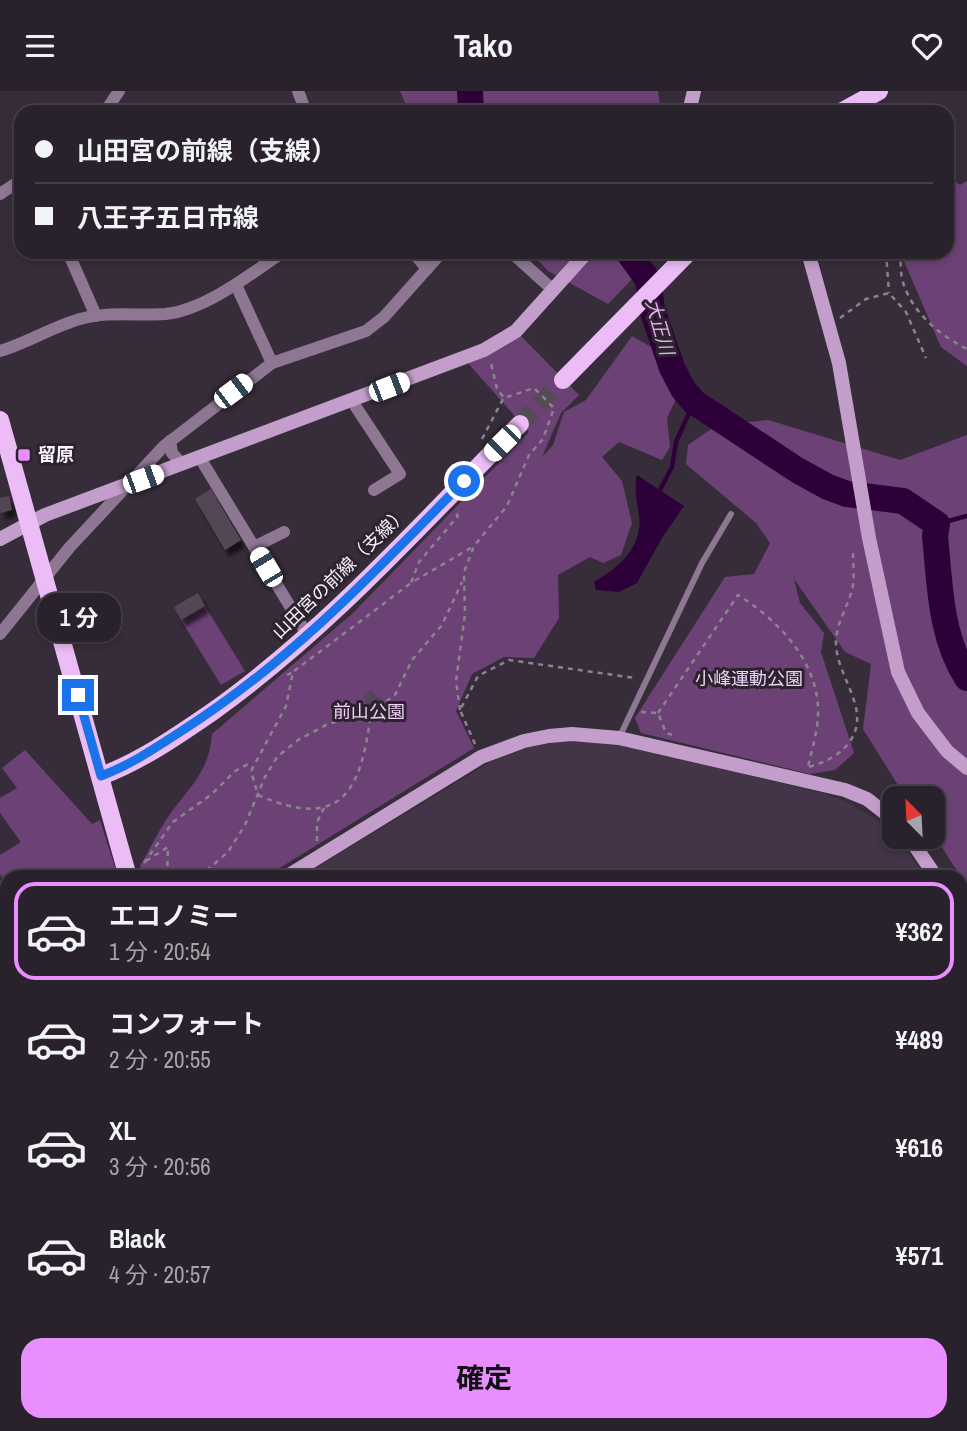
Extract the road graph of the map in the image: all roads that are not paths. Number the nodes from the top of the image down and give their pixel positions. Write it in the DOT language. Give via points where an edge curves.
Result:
graph roads {
  1 [pos="879,91"];
  2 [pos="854,105"];
  3 [pos="71,259"];
  4 [pos="273,259"];
  5 [pos="419,259"];
  6 [pos="435,259"];
  7 [pos="519,259"];
  8 [pos="581,259"];
  9 [pos="682,259"];
  10 [pos="810,259"];
  11 [pos="427,268"];
  12 [pos="236,285"];
  13 [pos="553,290"];
  14 [pos="96,316"];
  15 [pos="0,351"];
  16 [pos="272,363"];
  17 [pos="563,380"];
  18 [pos="352,401"];
  19 [pos="0,419"];
  20 [pos="520,424"];
  21 [pos="170,441"];
  22 [pos="200,458"];
  23 [pos="182,464"];
  24 [pos="124,486"];
  25 [pos="374,490"];
  26 [pos="731,514"];
  27 [pos="30,522"];
  28 [pos="284,532"];
  29 [pos="0,540"];
  30 [pos="254,547"];
  31 [pos="45,577"];
  32 [pos="0,634"];
  33 [pos="308,636"];
  34 [pos="619,739"];
  35 [pos="967,768"];
  36 [pos="101,776"];
  37 [pos="882,811"];
  38 [pos="917,849"];
  39 [pos="134,870"];
  40 [pos="297,870"];
  41 [pos="931,870"];
  1 -- 2 [label="main road"];
  3 -- 14 [label="street"];
  4 -- 12 [label="street"];
  5 -- 11 [label="street"];
  6 -- 11 [label="street"];
  7 -- 13 [label="street"];
  8 -- 13 [label="street"];
  9 -- 17 [label="main road"];
  10 -- 35 [label="street" via="829,326 891,645 907,693 932,732"];
  11 -- 16 [label="street" via="366,331"];
  12 -- 14 [label="street" via="168,314"];
  12 -- 16 [label="street"];
  13 -- 18 [label="street" via="523,325 498,343"];
  14 -- 15 [label="street"];
  16 -- 21 [label="street"];
  18 -- 22 [label="street"];
  18 -- 25 [label="street" via="400,474"];
  19 -- 27 [label="main road"];
  20 -- 33 [label="main road, 山田宮の前線（支線）"];
  21 -- 23 [label="street" via="172,453"];
  21 -- 24 [label="street"];
  22 -- 23 [label="street"];
  22 -- 30 [label="street"];
  23 -- 24 [label="street"];
  24 -- 27 [label="street"];
  24 -- 31 [label="street"];
  26 -- 34 [label="lane" via="702,563"];
  27 -- 29 [label="street"];
  27 -- 31 [label="main road"];
  28 -- 30 [label="street"];
  30 -- 33 [label="street"];
  31 -- 32 [label="street"];
  31 -- 36 [label="main road"];
  33 -- 36 [label="main road, 山田宮の前線（支線）" via="198,721 142,757"];
  34 -- 37 [label="street" via="845,790"];
  34 -- 40 [label="street" via="549,736 481,757"];
  36 -- 39 [label="main road"];
  38 -- 41 [label="street"];
}
